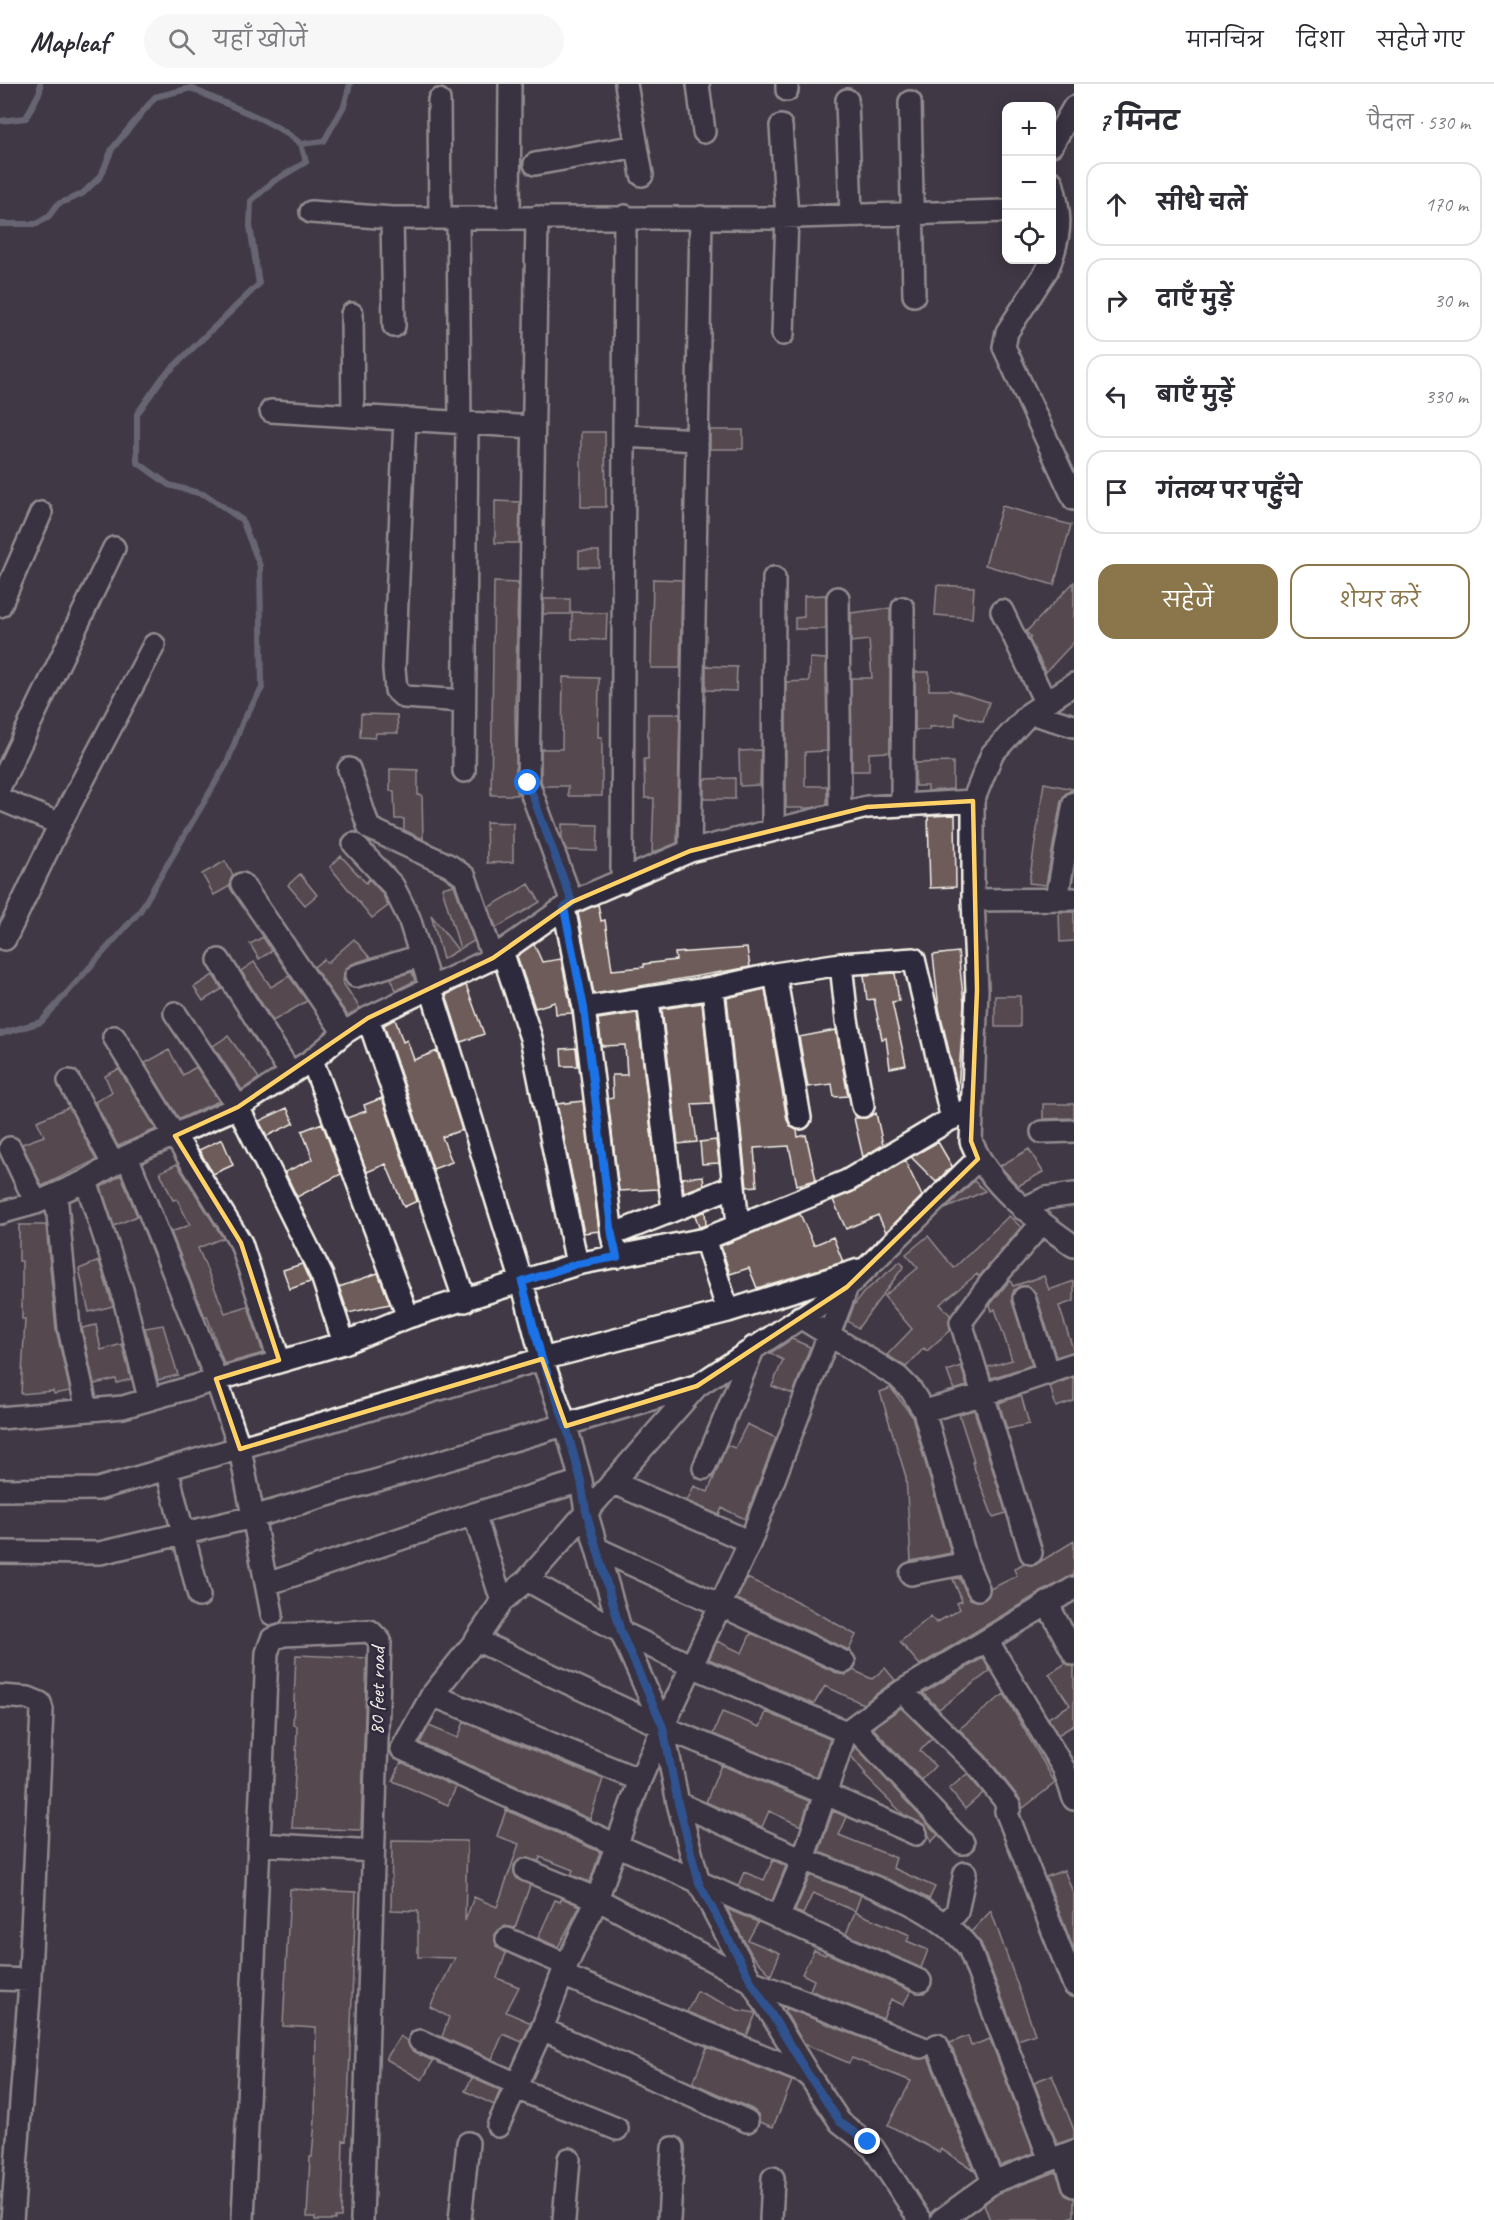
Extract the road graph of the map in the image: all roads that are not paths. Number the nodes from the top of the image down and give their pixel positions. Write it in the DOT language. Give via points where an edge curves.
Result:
graph roads {
  1 [pos="510,84"];
  2 [pos="626,84"];
  3 [pos="698,84"];
  4 [pos="439,100"];
  5 [pos="847,100"];
  6 [pos="910,102"];
  7 [pos="1074,107"];
  8 [pos="781,126"];
  9 [pos="704,132"];
  10 [pos="1056,138"];
  11 [pos="637,146"];
  12 [pos="535,164"];
  13 [pos="642,176"];
  14 [pos="1056,193"];
  15 [pos="1062,210"];
  16 [pos="1002,211"];
  17 [pos="311,212"];
  18 [pos="913,213"];
  19 [pos="851,215"];
  20 [pos="625,216"];
  21 [pos="510,217"];
  22 [pos="537,217"];
  23 [pos="701,217"];
  24 [pos="787,217"];
  25 [pos="392,218"];
  26 [pos="449,218"];
  27 [pos="1056,244"];
  28 [pos="1049,264"];
  29 [pos="914,295"];
  30 [pos="352,314"];
  31 [pos="394,326"];
  32 [pos="783,334"];
  33 [pos="272,411"];
  34 [pos="353,416"];
  35 [pos="405,419"];
  36 [pos="463,422"];
  37 [pos="533,427"];
  38 [pos="624,436"];
  39 [pos="697,440"];
  40 [pos="1074,499"];
  41 [pos="41,513"];
  42 [pos="114,548"];
  43 [pos="774,578"];
  44 [pos="838,598"];
  45 [pos="0,606"];
  46 [pos="903,608"];
  47 [pos="1002,611"];
  48 [pos="154,645"];
  49 [pos="1074,684"];
  50 [pos="464,701"];
  51 [pos="1038,708"];
  52 [pos="1074,726"];
  53 [pos="349,769"];
  54 [pos="464,771"];
  55 [pos="0,786"];
  56 [pos="0,799"];
  57 [pos="974,801"];
  58 [pos="902,804"];
  59 [pos="1074,804"];
  60 [pos="840,814"];
  61 [pos="60,824"];
  62 [pos="773,830"];
  63 [pos="354,844"];
  64 [pos="690,851"];
  65 [pos="622,882"];
  66 [pos="242,884"];
  67 [pos="1065,898"];
  68 [pos="973,900"];
  69 [pos="568,905"];
  70 [pos="5,939"];
  71 [pos="497,954"];
  72 [pos="420,956"];
  73 [pos="219,960"];
  74 [pos="841,964"];
  75 [pos="775,974"];
  76 [pos="356,975"];
  77 [pos="713,988"];
  78 [pos="430,989"];
  79 [pos="648,999"];
  80 [pos="584,1008"];
  81 [pos="175,1012"];
  82 [pos="368,1018"];
  83 [pos="344,1033"];
  84 [pos="114,1037"];
  85 [pos="312,1060"];
  86 [pos="291,1074"];
  87 [pos="69,1081"];
  88 [pos="863,1106"];
  89 [pos="238,1107"];
  90 [pos="971,1107"];
  91 [pos="800,1118"];
  92 [pos="952,1119"];
  93 [pos="1074,1131"];
  94 [pos="1042,1132"];
  95 [pos="175,1136"];
  96 [pos="10,1148"];
  97 [pos="978,1159"];
  98 [pos="120,1160"];
  99 [pos="86,1180"];
  100 [pos="734,1186"];
  101 [pos="56,1194"];
  102 [pos="1074,1194"];
  103 [pos="36,1203"];
  104 [pos="1023,1209"];
  105 [pos="673,1210"];
  106 [pos="0,1214"];
  107 [pos="1042,1223"];
  108 [pos="738,1224"];
  109 [pos="612,1235"];
  110 [pos="705,1239"];
  111 [pos="1074,1246"];
  112 [pos="617,1257"];
  113 [pos="577,1264"];
  114 [pos="867,1267"];
  115 [pos="522,1282"];
  116 [pos="847,1287"];
  117 [pos="1024,1298"];
  118 [pos="465,1301"];
  119 [pos="728,1311"];
  120 [pos="408,1317"];
  121 [pos="800,1317"];
  122 [pos="829,1335"];
  123 [pos="344,1343"];
  124 [pos="754,1347"];
  125 [pos="542,1359"];
  126 [pos="279,1360"];
  127 [pos="1074,1364"];
  128 [pos="1048,1374"];
  129 [pos="216,1378"];
  130 [pos="697,1386"];
  131 [pos="985,1394"];
  132 [pos="149,1398"];
  133 [pos="87,1410"];
  134 [pos="924,1411"];
  135 [pos="0,1418"];
  136 [pos="566,1426"];
  137 [pos="240,1449"];
  138 [pos="704,1468"];
  139 [pos="167,1469"];
  140 [pos="581,1481"];
  141 [pos="612,1482"];
  142 [pos="0,1490"];
  143 [pos="586,1511"];
  144 [pos="474,1514"];
  145 [pos="253,1517"];
  146 [pos="185,1533"];
  147 [pos="750,1542"];
  148 [pos="598,1549"];
  149 [pos="0,1552"];
  150 [pos="1031,1553"];
  151 [pos="967,1563"];
  152 [pos="911,1574"];
  153 [pos="527,1580"];
  154 [pos="267,1584"];
  155 [pos="1074,1588"];
  156 [pos="978,1589"];
  157 [pos="199,1596"];
  158 [pos="502,1601"];
  159 [pos="1047,1603"];
  160 [pos="718,1606"];
  161 [pos="272,1614"];
  162 [pos="621,1632"];
  163 [pos="476,1640"];
  164 [pos="987,1640"];
  165 [pos="1074,1654"];
  166 [pos="844,1662"];
  167 [pos="694,1667"];
  168 [pos="902,1691"];
  169 [pos="432,1695"];
  170 [pos="0,1696"];
  171 [pos="663,1727"];
  172 [pos="850,1730"];
  173 [pos="640,1780"];
  174 [pos="826,1794"];
  175 [pos="1074,1799"];
  176 [pos="678,1803"];
  177 [pos="916,1834"];
  178 [pos="963,1843"];
  179 [pos="259,1844"];
  180 [pos="616,1845"];
  181 [pos="373,1851"];
  182 [pos="803,1858"];
  183 [pos="526,1870"];
  184 [pos="965,1874"];
  185 [pos="699,1883"];
  186 [pos="597,1899"];
  187 [pos="778,1918"];
  188 [pos="946,1923"];
  189 [pos="507,1939"];
  190 [pos="564,1970"];
  191 [pos="0,1979"];
  192 [pos="29,1980"];
  193 [pos="751,1981"];
  194 [pos="920,1981"];
  195 [pos="1074,1985"];
  196 [pos="542,2029"];
  197 [pos="420,2041"];
  198 [pos="808,2074"];
  199 [pos="517,2086"];
  200 [pos="747,2121"];
  201 [pos="498,2126"];
  202 [pos="617,2129"];
  203 [pos="468,2143"];
  204 [pos="673,2148"];
  205 [pos="1062,2155"];
  206 [pos="569,2159"];
  207 [pos="773,2178"];
  208 [pos="993,2182"];
  209 [pos="1074,2186"];
  210 [pos="12,2220"];
  211 [pos="243,2220"];
  212 [pos="362,2220"];
  213 [pos="460,2220"];
  214 [pos="564,2220"];
  215 [pos="669,2220"];
  216 [pos="771,2220"];
  217 [pos="920,2220"];
  218 [pos="941,2220"];
  1 -- 21 [label="street"];
  2 -- 11 [label="street"];
  3 -- 9 [label="street"];
  4 -- 26 [label="street"];
  5 -- 19 [label="street"];
  6 -- 18 [label="street"];
  7 -- 10 [label="street"];
  8 -- 24 [label="street"];
  11 -- 12 [label="street"];
  11 -- 13 [label="street"];
  14 -- 15 [label="street"];
  15 -- 27 [label="street"];
  16 -- 18 [label="street"];
  17 -- 25 [label="street"];
  18 -- 19 [label="street"];
  18 -- 29 [label="street"];
  19 -- 24 [label="street"];
  20 -- 22 [label="street"];
  20 -- 23 [label="street"];
  20 -- 38 [label="street"];
  21 -- 22 [label="street"];
  21 -- 26 [label="street"];
  22 -- 37 [label="street"];
  23 -- 24 [label="street"];
  23 -- 39 [label="street"];
  24 -- 32 [label="street"];
  25 -- 26 [label="street"];
  25 -- 31 [label="street"];
  26 -- 36 [label="street"];
  28 -- 40 [label="street" via="1007,332 1005,346"];
  30 -- 34 [label="street"];
  33 -- 34 [label="street"];
  34 -- 35 [label="street"];
  35 -- 36 [label="street"];
  35 -- 50 [label="street" via="396,690 404,697"];
  36 -- 37 [label="street"];
  36 -- 50 [label="street"];
  37 -- 69 [label="street" via="528,783"];
  38 -- 39 [label="street"];
  38 -- 65 [label="street"];
  39 -- 64 [label="street"];
  41 -- 45 [label="street"];
  42 -- 55 [label="street"];
  43 -- 62 [label="street"];
  44 -- 60 [label="street"];
  46 -- 58 [label="street"];
  47 -- 51 [label="street"];
  48 -- 61 [label="street"];
  49 -- 51 [label="street"];
  50 -- 54 [label="street"];
  51 -- 52 [label="street"];
  51 -- 57 [label="street" via="992,754"];
  53 -- 71 [label="street" via="369,828 465,877"];
  56 -- 61 [label="street"];
  57 -- 58 [label="street"];
  57 -- 68 [label="street"];
  58 -- 60 [label="street"];
  59 -- 67 [label="street"];
  60 -- 62 [label="street"];
  61 -- 70 [label="street"];
  62 -- 64 [label="street"];
  63 -- 72 [label="street" via="403,902"];
  64 -- 65 [label="street"];
  65 -- 69 [label="street"];
  66 -- 83 [label="street"];
  67 -- 68 [label="street"];
  68 -- 90 [label="street" via="977,990"];
  69 -- 71 [label="street"];
  69 -- 80 [label="street"];
  71 -- 78 [label="street"];
  71 -- 113 [label="street" via="531,1038"];
  72 -- 76 [label="street"];
  72 -- 78 [label="street"];
  73 -- 86 [label="street"];
  74 -- 75 [label="street"];
  74 -- 88 [label="street"];
  74 -- 92 [label="street" via="914,959"];
  75 -- 77 [label="street"];
  75 -- 91 [label="street"];
  77 -- 79 [label="street"];
  77 -- 100 [label="street"];
  78 -- 82 [label="street"];
  78 -- 115 [label="street"];
  79 -- 80 [label="street"];
  79 -- 105 [label="street"];
  80 -- 109 [label="street"];
  81 -- 89 [label="street"];
  82 -- 83 [label="street"];
  82 -- 118 [label="street"];
  83 -- 85 [label="street"];
  84 -- 95 [label="street"];
  85 -- 86 [label="street"];
  85 -- 120 [label="street"];
  86 -- 89 [label="street"];
  87 -- 98 [label="street"];
  89 -- 95 [label="street"];
  89 -- 123 [label="street" via="322,1276"];
  90 -- 92 [label="street"];
  90 -- 97 [label="street" via="970,1141"];
  92 -- 108 [label="street" via="847,1181"];
  93 -- 94 [label="street"];
  95 -- 98 [label="street"];
  95 -- 126 [label="street" via="241,1243"];
  96 -- 103 [label="street"];
  97 -- 104 [label="street"];
  97 -- 114 [label="street"];
  98 -- 99 [label="street"];
  98 -- 129 [label="street"];
  99 -- 101 [label="street"];
  99 -- 132 [label="street" via="122,1290"];
  100 -- 105 [label="street"];
  100 -- 108 [label="street"];
  101 -- 103 [label="street"];
  101 -- 133 [label="street" via="69,1328"];
  102 -- 104 [label="street" via="1046,1198"];
  103 -- 106 [label="street"];
  104 -- 107 [label="street"];
  105 -- 109 [label="street"];
  107 -- 111 [label="street"];
  107 -- 131 [label="street" via="962,1322"];
  108 -- 110 [label="street"];
  109 -- 112 [label="street"];
  110 -- 112 [label="street"];
  110 -- 119 [label="street"];
  112 -- 113 [label="street"];
  113 -- 115 [label="street"];
  114 -- 116 [label="street"];
  114 -- 119 [label="street"];
  115 -- 118 [label="street"];
  115 -- 125 [label="street"];
  116 -- 121 [label="street"];
  116 -- 122 [label="street"];
  117 -- 128 [label="street"];
  118 -- 120 [label="street"];
  119 -- 125 [label="street"];
  120 -- 123 [label="street"];
  121 -- 122 [label="street"];
  121 -- 124 [label="street"];
  122 -- 134 [label="street" via="898,1377"];
  122 -- 147 [label="street"];
  123 -- 126 [label="street"];
  124 -- 130 [label="street"];
  124 -- 138 [label="street"];
  125 -- 136 [label="street"];
  125 -- 137 [label="street"];
  126 -- 129 [label="street"];
  127 -- 128 [label="street"];
  128 -- 131 [label="street"];
  129 -- 132 [label="street"];
  129 -- 137 [label="street"];
  130 -- 136 [label="street"];
  130 -- 141 [label="street"];
  131 -- 134 [label="street"];
  131 -- 150 [label="street"];
  132 -- 133 [label="street" via="123,1407"];
  133 -- 135 [label="street"];
  134 -- 151 [label="street"];
  136 -- 140 [label="street"];
  136 -- 145 [label="street"];
  137 -- 139 [label="street"];
  137 -- 145 [label="street"];
  139 -- 142 [label="street" via="98,1489"];
  139 -- 146 [label="street"];
  140 -- 143 [label="street"];
  140 -- 144 [label="street"];
  141 -- 143 [label="street"];
  141 -- 147 [label="street"];
  143 -- 148 [label="street"];
  143 -- 153 [label="street"];
  144 -- 154 [label="street"];
  144 -- 158 [label="street"];
  145 -- 146 [label="street"];
  145 -- 154 [label="street"];
  146 -- 149 [label="street" via="100,1553"];
  146 -- 157 [label="street"];
  147 -- 160 [label="street"];
  148 -- 160 [label="street"];
  148 -- 162 [label="street"];
  151 -- 152 [label="street"];
  151 -- 156 [label="street"];
  153 -- 158 [label="street"];
  153 -- 162 [label="street"];
  154 -- 161 [label="street"];
  155 -- 159 [label="street"];
  158 -- 163 [label="street"];
  159 -- 164 [label="street"];
  159 -- 165 [label="street"];
  160 -- 166 [label="street"];
  160 -- 167 [label="street"];
  162 -- 167 [label="street"];
  162 -- 171 [label="street"];
  163 -- 169 [label="street"];
  163 -- 171 [label="street"];
  164 -- 168 [label="street"];
  164 -- 175 [label="street" via="1064,1769"];
  167 -- 171 [label="street"];
  167 -- 172 [label="street"];
  168 -- 172 [label="street"];
  168 -- 195 [label="street" via="976,1764 1008,1809"];
  169 -- 173 [label="street"];
  169 -- 180 [label="street" via="402,1749"];
  170 -- 192 [label="street" via="35,1700 42,1710"];
  171 -- 173 [label="street"];
  171 -- 174 [label="street"];
  171 -- 176 [label="street"];
  172 -- 174 [label="street"];
  172 -- 178 [label="street"];
  173 -- 180 [label="street"];
  174 -- 177 [label="street"];
  174 -- 182 [label="street"];
  176 -- 182 [label="street"];
  176 -- 185 [label="street"];
  179 -- 181 [label="street"];
  179 -- 181 [label="street, 80 feet road" via="267,1653 272,1639 284,1635 370,1631 380,1641"];
  179 -- 211 [label="street, 80 feet road"];
  180 -- 185 [label="street"];
  180 -- 186 [label="street"];
  181 -- 212 [label="street, 80 feet road"];
  182 -- 187 [label="street"];
  182 -- 188 [label="street"];
  183 -- 186 [label="street"];
  184 -- 188 [label="street" via="957,1912"];
  185 -- 187 [label="street"];
  185 -- 193 [label="street"];
  186 -- 190 [label="street"];
  186 -- 193 [label="street"];
  187 -- 194 [label="street"];
  188 -- 205 [label="street" via="969,1948"];
  189 -- 190 [label="street"];
  190 -- 196 [label="street"];
  190 -- 198 [label="street"];
  191 -- 192 [label="street"];
  192 -- 210 [label="street"];
  193 -- 198 [label="street"];
  193 -- 208 [label="street" via="929,2046"];
  196 -- 199 [label="street"];
  196 -- 200 [label="street"];
  197 -- 199 [label="street"];
  198 -- 217 [label="street" via="840,2122 873,2148"];
  199 -- 201 [label="street"];
  199 -- 202 [label="street"];
  203 -- 213 [label="street"];
  204 -- 215 [label="street"];
  205 -- 208 [label="street"];
  205 -- 209 [label="street"];
  206 -- 214 [label="street"];
  207 -- 216 [label="street"];
  208 -- 218 [label="street"];
}
